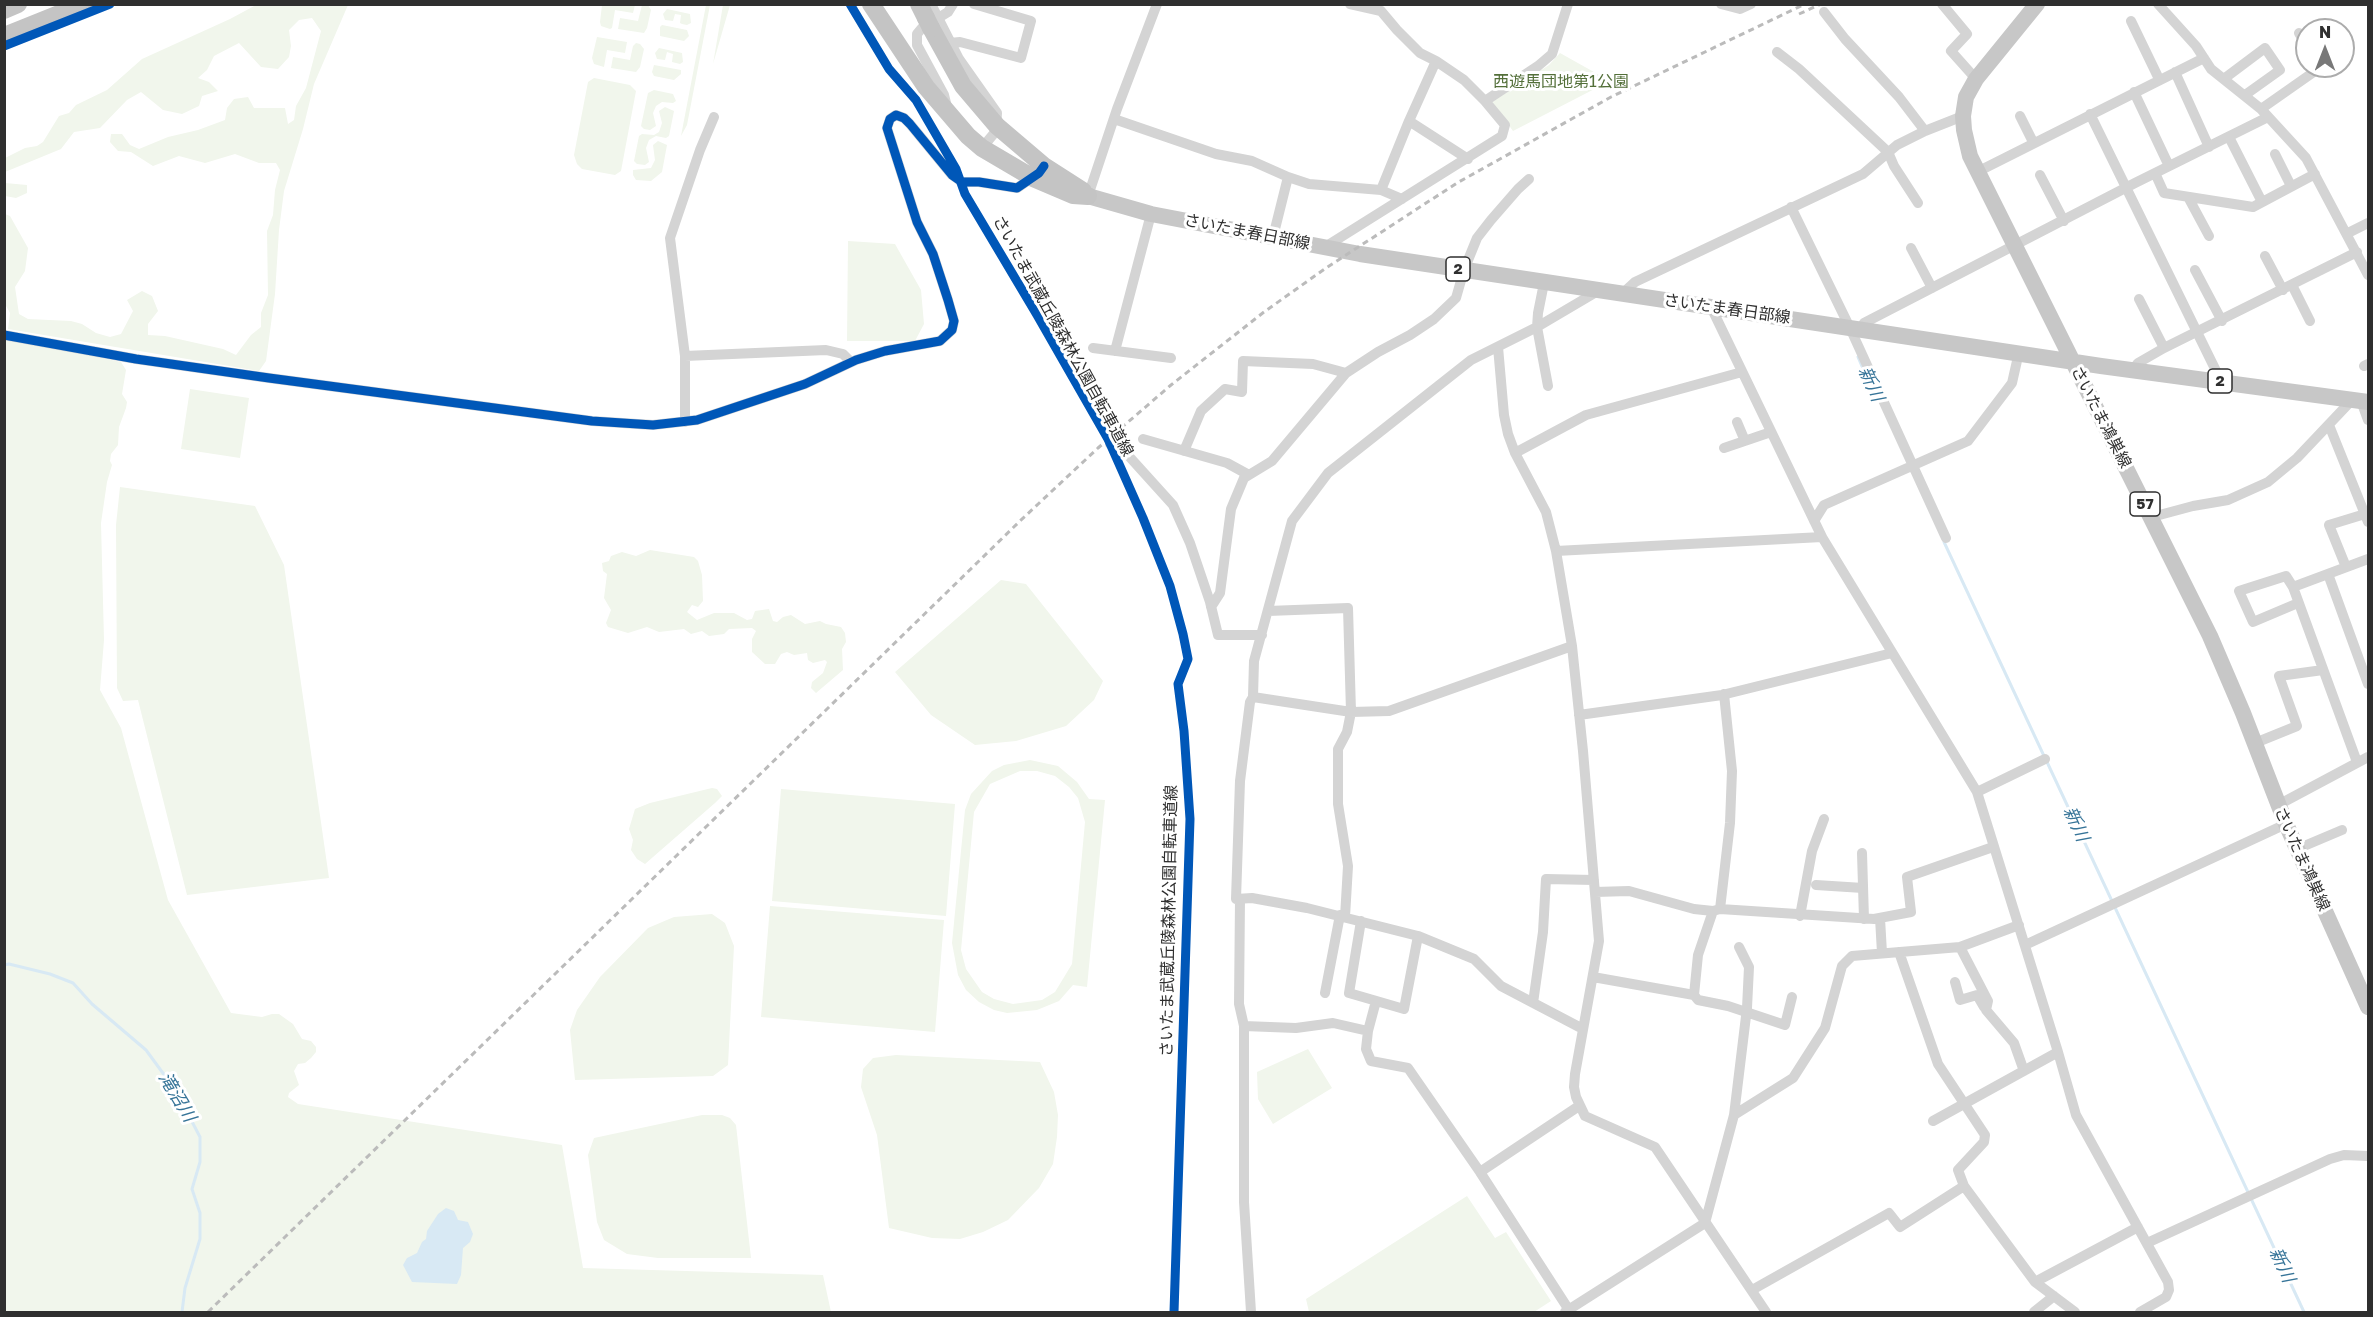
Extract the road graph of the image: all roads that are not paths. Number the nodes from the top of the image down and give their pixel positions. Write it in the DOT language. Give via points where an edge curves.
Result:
graph roads {
  1 [pos="18,4"];
  2 [pos="84,4"];
  3 [pos="953,4"];
  4 [pos="974,4"];
  5 [pos="1157,4"];
  6 [pos="1350,4"];
  7 [pos="1568,4"];
  8 [pos="1721,4"];
  9 [pos="1751,4"];
  10 [pos="1942,4"];
  11 [pos="2037,4"];
  12 [pos="2158,4"];
  13 [pos="876,6"];
  14 [pos="4,10"];
  15 [pos="1824,12"];
  16 [pos="929,15"];
  17 [pos="2131,21"];
  18 [pos="4,36"];
  19 [pos="950,43"];
  20 [pos="1777,52"];
  21 [pos="2204,58"];
  22 [pos="1437,61"];
  23 [pos="2175,72"];
  24 [pos="2225,78"];
  25 [pos="2308,78"];
  26 [pos="1976,79"];
  27 [pos="2159,79"];
  28 [pos="2134,92"];
  29 [pos="2245,95"];
  30 [pos="1485,102"];
  31 [pos="946,113"];
  32 [pos="2265,113"];
  33 [pos="2090,114"];
  34 [pos="1963,116"];
  35 [pos="2020,116"];
  36 [pos="714,117"];
  37 [pos="1114,119"];
  38 [pos="1409,121"];
  39 [pos="996,126"];
  40 [pos="1925,131"];
  41 [pos="2229,137"];
  42 [pos="2033,142"];
  43 [pos="2209,147"];
  44 [pos="982,148"];
  45 [pos="1888,152"];
  46 [pos="2275,154"];
  47 [pos="1468,159"];
  48 [pos="2169,166"];
  49 [pos="1039,172"];
  50 [pos="1977,172"];
  51 [pos="2155,173"];
  52 [pos="2315,174"];
  53 [pos="2040,175"];
  54 [pos="1288,177"];
  55 [pos="1529,179"];
  56 [pos="2291,186"];
  57 [pos="2125,188"];
  58 [pos="1381,190"];
  59 [pos="1088,196"];
  60 [pos="2188,197"];
  61 [pos="1402,199"];
  62 [pos="2262,202"];
  63 [pos="1918,203"];
  64 [pos="1791,207"];
  65 [pos="1150,214"];
  66 [pos="2064,221"];
  67 [pos="2368,223"];
  68 [pos="2348,233"];
  69 [pos="2209,236"];
  70 [pos="1273,237"];
  71 [pos="2014,247"];
  72 [pos="1325,248"];
  73 [pos="1911,248"];
  74 [pos="2357,252"];
  75 [pos="2265,256"];
  76 [pos="1464,270"];
  77 [pos="2195,270"];
  78 [pos="2368,275"];
  79 [pos="1544,283"];
  80 [pos="1932,288"];
  81 [pos="2288,288"];
  82 [pos="1598,291"];
  83 [pos="1622,294"];
  84 [pos="2139,299"];
  85 [pos="1711,307"];
  86 [pos="2222,321"];
  87 [pos="2310,321"];
  88 [pos="1538,327"];
  89 [pos="1855,329"];
  90 [pos="2198,332"];
  91 [pos="4,335"];
  92 [pos="1498,347"];
  93 [pos="1093,348"];
  94 [pos="2164,348"];
  95 [pos="1115,351"];
  96 [pos="2019,352"];
  97 [pos="685,356"];
  98 [pos="1172,358"];
  99 [pos="2072,361"];
  100 [pos="851,362"];
  101 [pos="2133,370"];
  102 [pos="1742,372"];
  103 [pos="1346,373"];
  104 [pos="2221,381"];
  105 [pos="1548,386"];
  106 [pos="2360,401"];
  107 [pos="2368,420"];
  108 [pos="685,422"];
  109 [pos="1737,422"];
  110 [pos="2329,424"];
  111 [pos="1771,432"];
  112 [pos="1143,439"];
  113 [pos="1745,441"];
  114 [pos="1110,444"];
  115 [pos="1724,448"];
  116 [pos="1184,451"];
  117 [pos="1515,453"];
  118 [pos="1912,465"];
  119 [pos="1249,475"];
  120 [pos="2152,517"];
  121 [pos="2367,518"];
  122 [pos="1814,521"];
  123 [pos="1822,537"];
  124 [pos="1946,538"];
  125 [pos="1556,551"];
  126 [pos="2367,564"];
  127 [pos="2346,567"];
  128 [pos="2328,574"];
  129 [pos="2293,587"];
  130 [pos="2298,603"];
  131 [pos="1211,607"];
  132 [pos="1353,608"];
  133 [pos="1268,611"];
  134 [pos="1262,634"];
  135 [pos="1572,646"];
  136 [pos="1892,653"];
  137 [pos="2323,670"];
  138 [pos="2368,684"];
  139 [pos="1724,694"];
  140 [pos="1253,697"];
  141 [pos="1353,712"];
  142 [pos="1579,715"];
  143 [pos="2254,743"];
  144 [pos="2368,757"];
  145 [pos="2045,759"];
  146 [pos="2357,762"];
  147 [pos="1977,792"];
  148 [pos="2278,805"];
  149 [pos="1824,819"];
  150 [pos="2286,824"];
  151 [pos="2342,830"];
  152 [pos="1993,847"];
  153 [pos="2297,849"];
  154 [pos="1862,853"];
  155 [pos="1594,880"];
  156 [pos="1816,885"];
  157 [pos="1863,888"];
  158 [pos="1595,892"];
  159 [pos="1240,899"];
  160 [pos="1717,910"];
  161 [pos="1342,916"];
  162 [pos="1800,916"];
  163 [pos="1880,918"];
  164 [pos="1864,919"];
  165 [pos="1361,921"];
  166 [pos="2019,926"];
  167 [pos="1418,936"];
  168 [pos="2025,945"];
  169 [pos="1738,947"];
  170 [pos="1960,947"];
  171 [pos="1899,952"];
  172 [pos="1882,953"];
  173 [pos="1593,977"];
  174 [pos="1955,982"];
  175 [pos="1325,993"];
  176 [pos="1694,995"];
  177 [pos="1792,997"];
  178 [pos="2367,999"];
  179 [pos="1376,1001"];
  180 [pos="1533,1003"];
  181 [pos="1986,1010"];
  182 [pos="1746,1013"];
  183 [pos="1244,1026"];
  184 [pos="1583,1029"];
  185 [pos="1368,1031"];
  186 [pos="2058,1052"];
  187 [pos="2024,1071"];
  188 [pos="1964,1104"];
  189 [pos="1579,1106"];
  190 [pos="1734,1115"];
  191 [pos="1933,1121"];
  192 [pos="2368,1156"];
  193 [pos="1480,1172"];
  194 [pos="1964,1186"];
  195 [pos="1705,1223"];
  196 [pos="2138,1227"];
  197 [pos="2146,1243"];
  198 [pos="2035,1282"];
  199 [pos="1752,1290"];
  200 [pos="2054,1296"];
  201 [pos="1567,1311"];
  202 [pos="1251,1312"];
  203 [pos="1767,1312"];
  204 [pos="2034,1312"];
  205 [pos="2075,1312"];
  206 [pos="2140,1312"];
  1 -- 14 [label="highway"];
  2 -- 18 [label="highway"];
  3 -- 16 [label="street" via="948,12"];
  4 -- 19 [label="street" via="1031,21 1021,58 960,42"];
  5 -- 37 [label="street"];
  6 -- 22 [label="street" via="1381,11 1420,53"];
  7 -- 30 [label="street" via="1552,54"];
  8 -- 9 [label="street" via="1740,9"];
  10 -- 26 [label="street" via="1967,34 1951,51"];
  11 -- 26 [label="main road, さいたま鴻巣線 / 57"];
  12 -- 21 [label="street"];
  13 -- 31 [label="highway" via="899,50"];
  15 -- 40 [label="street"];
  16 -- 19 [label="street"];
  16 -- 31 [label="street" via="917,34 917,45 944,95"];
  16 -- 39 [label="highway" via="963,86"];
  17 -- 27 [label="street"];
  19 -- 39 [label="street" via="996,113"];
  20 -- 45 [label="street"];
  21 -- 23 [label="street"];
  21 -- 24 [label="street" via="2211,69"];
  22 -- 30 [label="street" via="1464,80"];
  22 -- 38 [label="street"];
  23 -- 27 [label="street"];
  23 -- 43 [label="street"];
  24 -- 29 [label="street"];
  24 -- 29 [label="street" via="2265,48 2280,70"];
  25 -- 32 [label="street"];
  26 -- 34 [label="main road, さいたま鴻巣線 / 57" via="1966,98"];
  27 -- 28 [label="street"];
  28 -- 33 [label="street"];
  28 -- 48 [label="street"];
  29 -- 32 [label="street"];
  30 -- 47 [label="street" via="1504,125 1502,136"];
  31 -- 44 [label="highway"];
  32 -- 41 [label="street"];
  32 -- 52 [label="street" via="2306,158"];
  33 -- 42 [label="street"];
  33 -- 57 [label="street"];
  34 -- 40 [label="street"];
  34 -- 50 [label="main road, さいたま鴻巣線 / 57" via="1966,144"];
  35 -- 42 [label="street"];
  36 -- 97 [label="street" via="670,238"];
  37 -- 54 [label="street" via="1216,154 1252,161"];
  37 -- 59 [label="street"];
  38 -- 47 [label="street"];
  38 -- 58 [label="street"];
  39 -- 44 [label="street" via="995,135"];
  39 -- 49 [label="highway"];
  40 -- 45 [label="street"];
  41 -- 43 [label="street"];
  41 -- 62 [label="street"];
  42 -- 50 [label="street"];
  43 -- 48 [label="street"];
  44 -- 49 [label="highway"];
  45 -- 63 [label="street"];
  45 -- 64 [label="street" via="1863,174"];
  46 -- 56 [label="street"];
  47 -- 61 [label="street"];
  48 -- 51 [label="street"];
  49 -- 59 [label="highway" via="1072,195"];
  49 -- 100 [label="street" via="1017,188 962,182 904,118 896,115 890,119 889,136 954,321 952,330 940,341"];
  50 -- 71 [label="main road, さいたま鴻巣線 / 57"];
  51 -- 57 [label="street"];
  51 -- 60 [label="street" via="2163,193"];
  52 -- 56 [label="street"];
  52 -- 68 [label="street"];
  53 -- 66 [label="street"];
  54 -- 58 [label="street" via="1309,184"];
  54 -- 70 [label="street"];
  55 -- 76 [label="street" via="1477,238"];
  56 -- 62 [label="street"];
  57 -- 66 [label="street"];
  57 -- 90 [label="street"];
  58 -- 61 [label="street"];
  59 -- 65 [label="main road, さいたま春日部線 / 2"];
  60 -- 62 [label="street" via="2253,207"];
  60 -- 69 [label="street"];
  61 -- 72 [label="street"];
  64 -- 83 [label="street" via="1635,282"];
  64 -- 89 [label="street"];
  65 -- 70 [label="main road, さいたま春日部線 / 2"];
  65 -- 95 [label="street"];
  66 -- 71 [label="street"];
  67 -- 68 [label="street"];
  68 -- 74 [label="street"];
  70 -- 72 [label="main road, さいたま春日部線 / 2"];
  71 -- 80 [label="street"];
  71 -- 99 [label="main road, さいたま鴻巣線 / 57"];
  72 -- 76 [label="main road, さいたま春日部線 / 2"];
  73 -- 80 [label="street"];
  74 -- 78 [label="street"];
  74 -- 81 [label="street"];
  75 -- 81 [label="street"];
  76 -- 79 [label="main road, さいたま春日部線 / 2"];
  76 -- 103 [label="street" via="1456,298 1434,319"];
  77 -- 86 [label="street"];
  79 -- 82 [label="main road, さいたま春日部線 / 2"];
  79 -- 88 [label="street"];
  80 -- 89 [label="street"];
  81 -- 86 [label="street"];
  81 -- 87 [label="street"];
  82 -- 83 [label="main road, さいたま春日部線 / 2"];
  82 -- 88 [label="street"];
  83 -- 85 [label="main road, さいたま春日部線 / 2"];
  84 -- 94 [label="street"];
  85 -- 89 [label="main road, さいたま春日部線 / 2"];
  85 -- 102 [label="street"];
  86 -- 90 [label="street"];
  88 -- 92 [label="street"];
  88 -- 105 [label="street"];
  89 -- 96 [label="main road, さいたま春日部線 / 2"];
  89 -- 118 [label="street"];
  90 -- 94 [label="street"];
  90 -- 104 [label="street"];
  91 -- 108 [label="street" via="269,378 592,421 653,425"];
  92 -- 117 [label="street" via="1504,416"];
  92 -- 133 [label="street" via="1471,360 1328,473 1292,521"];
  93 -- 95 [label="street"];
  94 -- 101 [label="street"];
  95 -- 98 [label="street"];
  96 -- 99 [label="main road, さいたま春日部線 / 2"];
  96 -- 118 [label="street" via="2012,383 1968,441"];
  97 -- 100 [label="street" via="826,350 843,354"];
  97 -- 108 [label="street"];
  99 -- 101 [label="main road, さいたま春日部線 / 2"];
  99 -- 120 [label="main road, さいたま鴻巣線 / 57"];
  100 -- 108 [label="street" via="805,384"];
  101 -- 104 [label="main road, さいたま春日部線 / 2"];
  102 -- 111 [label="street"];
  102 -- 117 [label="street" via="1581,418"];
  103 -- 116 [label="street" via="1313,364 1243,361 1242,392 1225,388 1201,411"];
  103 -- 119 [label="street" via="1272,461"];
  104 -- 106 [label="main road, さいたま春日部線 / 2"];
  106 -- 107 [label="street"];
  106 -- 110 [label="street"];
  109 -- 113 [label="street"];
  110 -- 120 [label="street" via="2268,482 2228,500"];
  110 -- 121 [label="street"];
  111 -- 113 [label="street"];
  111 -- 122 [label="street"];
  112 -- 116 [label="street"];
  113 -- 115 [label="street"];
  114 -- 131 [label="street" via="1126,453 1173,505"];
  116 -- 119 [label="street" via="1227,463"];
  117 -- 125 [label="street" via="1546,512"];
  118 -- 122 [label="street" via="1824,505"];
  118 -- 124 [label="street"];
  119 -- 131 [label="street" via="1244,478 1231,509 1220,593"];
  120 -- 143 [label="main road, さいたま鴻巣線 / 57" via="2210,636"];
  121 -- 127 [label="street" via="2329,525"];
  122 -- 123 [label="street"];
  123 -- 125 [label="street"];
  123 -- 136 [label="street"];
  125 -- 135 [label="street"];
  126 -- 127 [label="street"];
  127 -- 128 [label="street"];
  128 -- 129 [label="street"];
  128 -- 138 [label="street"];
  129 -- 130 [label="street"];
  129 -- 130 [label="street" via="2286,576 2239,591 2253,621"];
  130 -- 137 [label="street"];
  131 -- 134 [label="street" via="1218,635"];
  132 -- 141 [label="street"];
  133 -- 134 [label="street"];
  133 -- 141 [label="street" via="1348,608"];
  134 -- 140 [label="street" via="1254,661"];
  135 -- 141 [label="street" via="1389,711"];
  135 -- 142 [label="street"];
  136 -- 139 [label="street"];
  136 -- 147 [label="street"];
  137 -- 143 [label="street" via="2279,676 2297,726"];
  137 -- 146 [label="street"];
  139 -- 142 [label="street"];
  139 -- 160 [label="street" via="1732,771 1730,823"];
  140 -- 141 [label="street"];
  140 -- 159 [label="street" via="1240,781 1236,899"];
  141 -- 161 [label="street" via="1338,749 1338,804 1348,866"];
  142 -- 155 [label="street"];
  143 -- 148 [label="main road, さいたま鴻巣線 / 57"];
  144 -- 146 [label="street"];
  145 -- 147 [label="street"];
  146 -- 148 [label="street"];
  147 -- 152 [label="street"];
  148 -- 150 [label="main road, さいたま鴻巣線 / 57"];
  149 -- 162 [label="street" via="1812,851"];
  150 -- 153 [label="main road, さいたま鴻巣線 / 57"];
  150 -- 168 [label="street"];
  151 -- 153 [label="street"];
  152 -- 163 [label="street" via="1907,877 1911,912"];
  152 -- 166 [label="street"];
  153 -- 178 [label="main road, さいたま鴻巣線 / 57"];
  154 -- 157 [label="street"];
  155 -- 158 [label="street"];
  155 -- 180 [label="street" via="1546,879"];
  156 -- 157 [label="street"];
  157 -- 164 [label="street"];
  158 -- 160 [label="street" via="1629,891 1694,909"];
  158 -- 173 [label="street" via="1599,941"];
  159 -- 161 [label="street"];
  159 -- 183 [label="street" via="1239,1004"];
  160 -- 162 [label="street"];
  160 -- 176 [label="street" via="1698,955"];
  161 -- 165 [label="street"];
  161 -- 175 [label="street"];
  162 -- 164 [label="street"];
  163 -- 164 [label="street"];
  163 -- 172 [label="street"];
  165 -- 167 [label="street"];
  165 -- 179 [label="street" via="1349,993"];
  166 -- 168 [label="street"];
  166 -- 170 [label="street"];
  167 -- 179 [label="street" via="1404,1009"];
  167 -- 180 [label="street" via="1474,959 1501,986"];
  168 -- 186 [label="street"];
  169 -- 182 [label="street" via="1749,967"];
  170 -- 171 [label="street"];
  170 -- 181 [label="street" via="1988,1001"];
  171 -- 172 [label="street"];
  171 -- 188 [label="street" via="1938,1064"];
  172 -- 190 [label="street" via="1852,956 1842,966 1825,1028 1793,1078"];
  173 -- 176 [label="street"];
  173 -- 184 [label="street"];
  174 -- 181 [label="street" via="1960,1000 1977,995"];
  176 -- 182 [label="street" via="1698,1000"];
  177 -- 182 [label="street" via="1785,1025"];
  179 -- 185 [label="street"];
  180 -- 184 [label="street"];
  181 -- 187 [label="street" via="2014,1043"];
  182 -- 190 [label="street"];
  183 -- 185 [label="street" via="1296,1028 1333,1023"];
  183 -- 202 [label="street" via="1244,1202"];
  184 -- 189 [label="street" via="1574,1087"];
  185 -- 193 [label="street" via="1366,1049 1371,1061 1408,1068"];
  186 -- 187 [label="street"];
  186 -- 196 [label="street" via="2076,1115"];
  187 -- 188 [label="street"];
  188 -- 191 [label="street"];
  188 -- 194 [label="street" via="1985,1135 1984,1142 1958,1170"];
  189 -- 193 [label="street"];
  189 -- 195 [label="street" via="1585,1116 1655,1147"];
  190 -- 195 [label="street"];
  192 -- 197 [label="street" via="2330,1159"];
  193 -- 201 [label="street"];
  194 -- 198 [label="street"];
  194 -- 199 [label="street" via="1900,1227 1889,1213"];
  195 -- 199 [label="street"];
  195 -- 201 [label="street"];
  196 -- 197 [label="street"];
  196 -- 198 [label="street"];
  197 -- 206 [label="street" via="2169,1290 2166,1298"];
  198 -- 200 [label="street"];
  199 -- 203 [label="street"];
  200 -- 204 [label="street"];
  200 -- 205 [label="street"];
}
